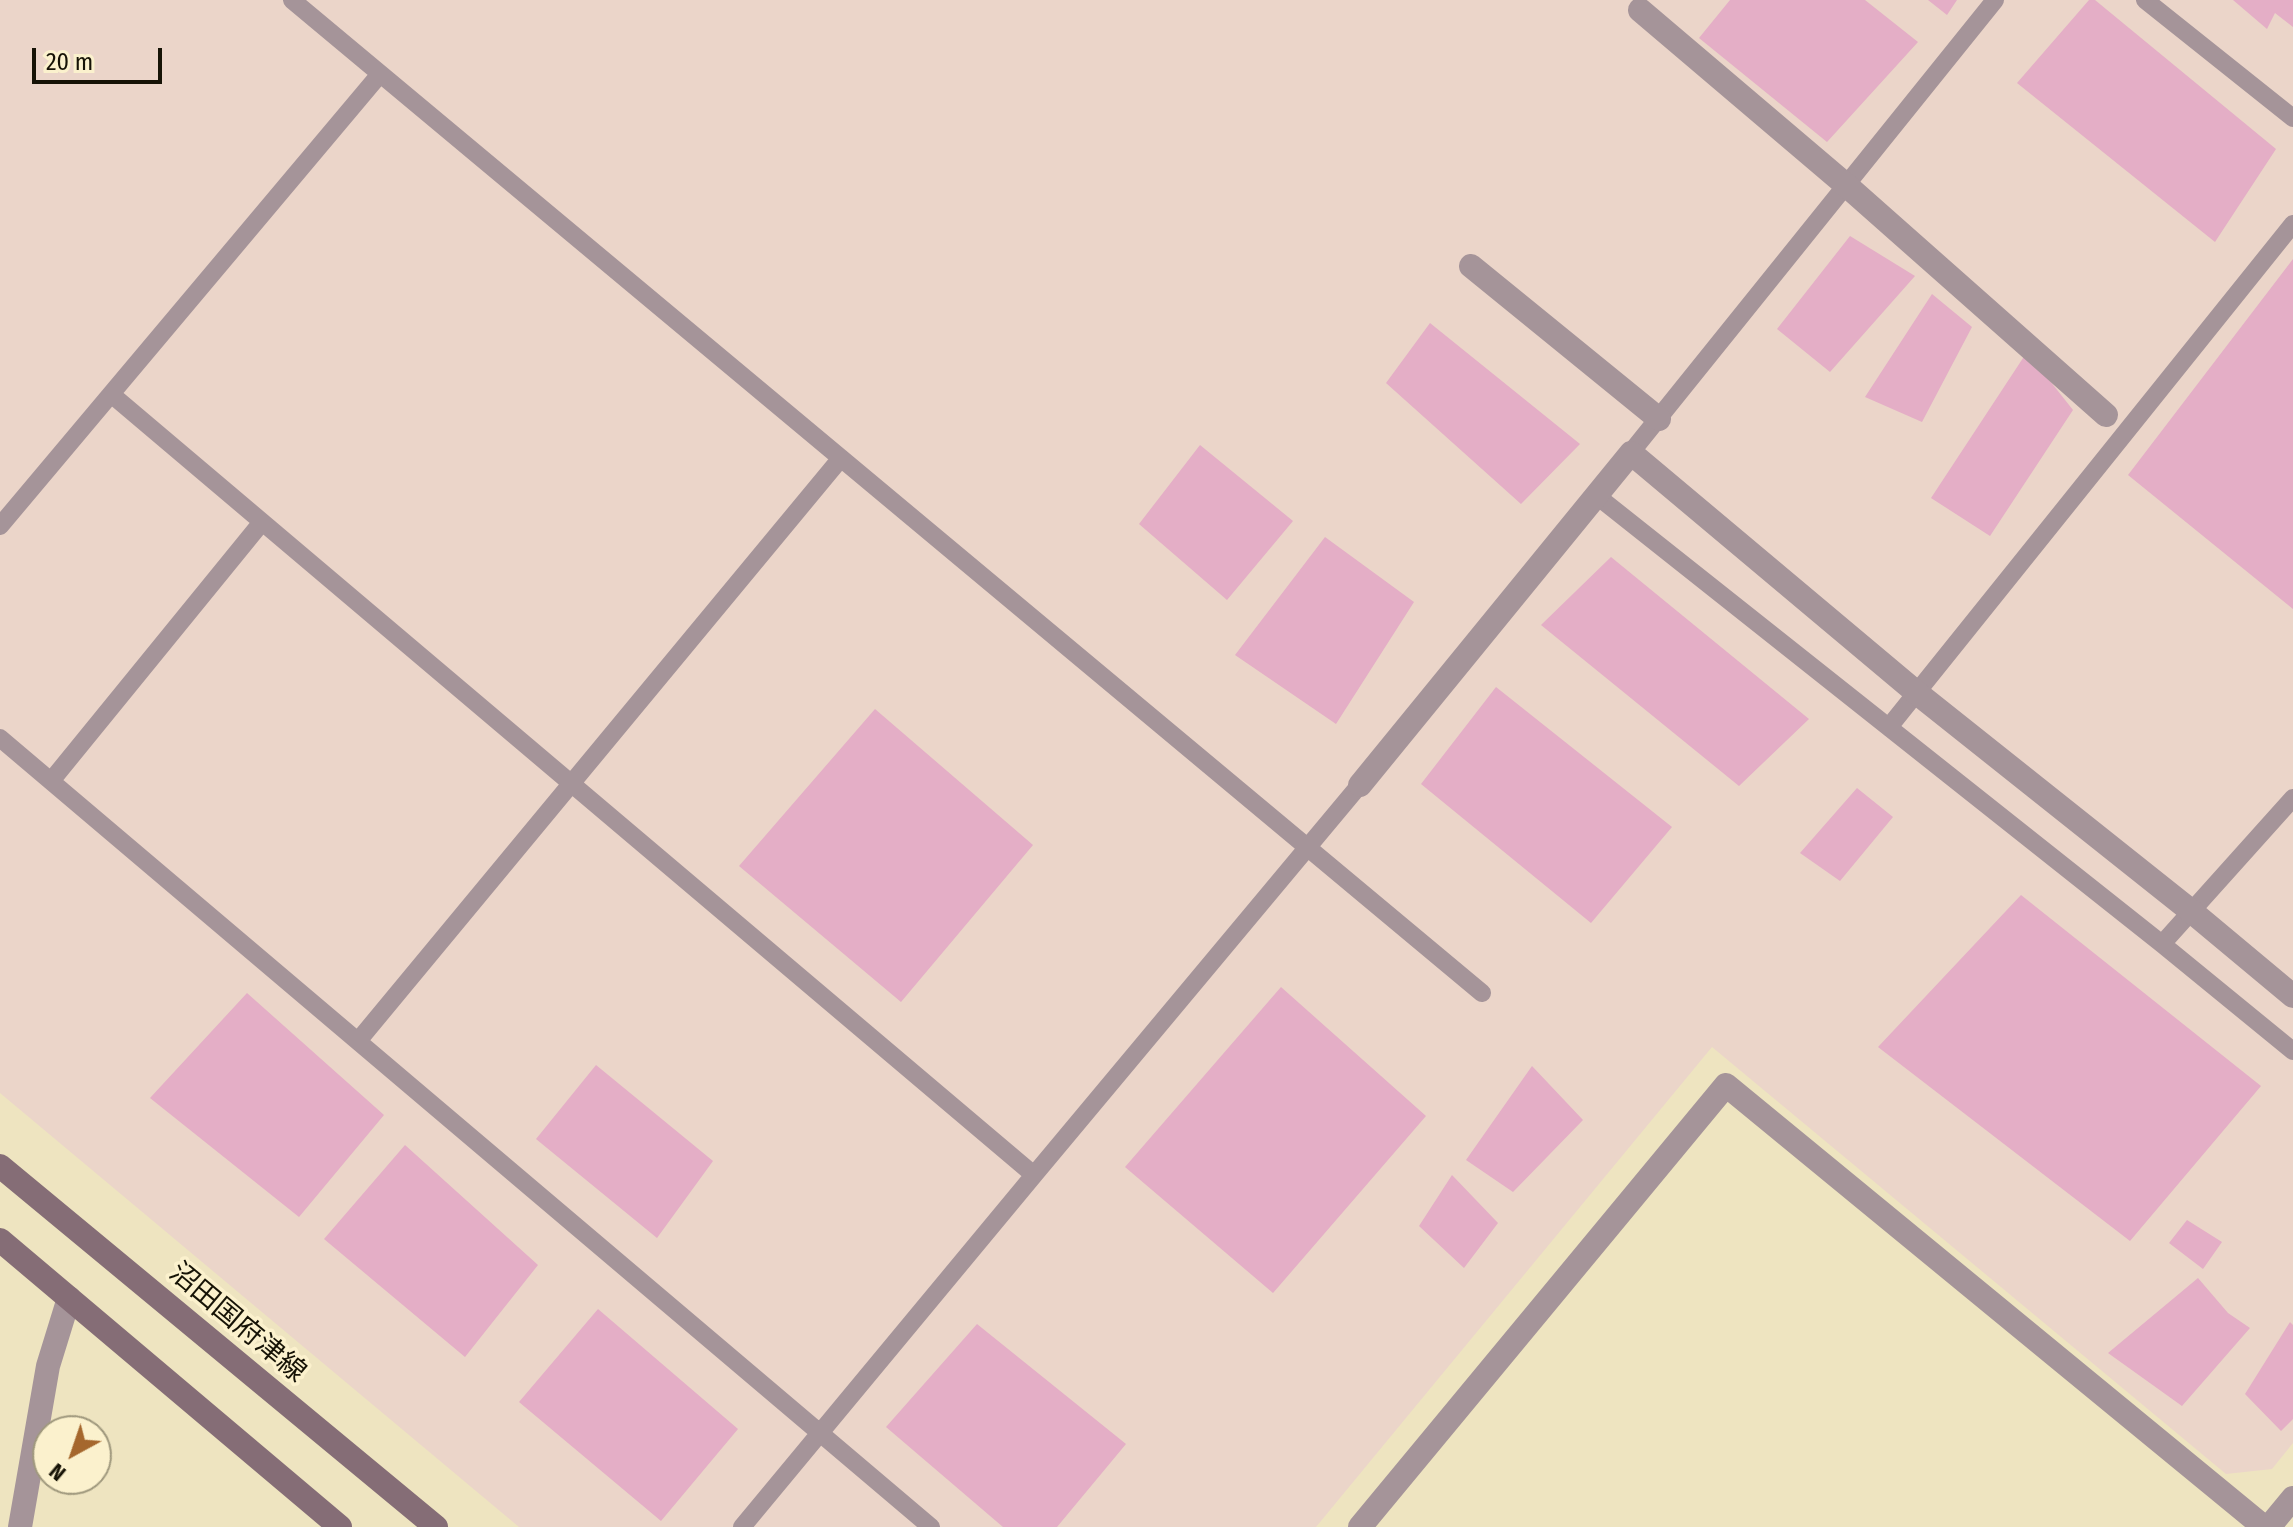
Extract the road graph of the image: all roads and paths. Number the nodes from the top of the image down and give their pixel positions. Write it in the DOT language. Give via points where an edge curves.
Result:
graph roads {
  1 [pos="292,0"];
  2 [pos="1995,0"];
  3 [pos="2145,0"];
  4 [pos="1640,10"];
  5 [pos="380,74"];
  6 [pos="2293,118"];
  7 [pos="1846,185"];
  8 [pos="2293,224"];
  9 [pos="1471,266"];
  10 [pos="111,394"];
  11 [pos="2106,415"];
  12 [pos="1659,419"];
  13 [pos="1631,453"];
  14 [pos="841,458"];
  15 [pos="1597,496"];
  16 [pos="262,522"];
  17 [pos="0,526"];
  18 [pos="1917,693"];
  19 [pos="1889,727"];
  20 [pos="0,738"];
  21 [pos="51,781"];
  22 [pos="571,784"];
  23 [pos="1360,785"];
  24 [pos="2293,798"];
  25 [pos="1308,848"];
  26 [pos="2191,911"];
  27 [pos="2162,944"];
  28 [pos="1482,993"];
  29 [pos="2293,996"];
  30 [pos="358,1041"];
  31 [pos="2293,1051"];
  32 [pos="0,1166"];
  33 [pos="1034,1175"];
  34 [pos="0,1240"];
  35 [pos="69,1298"];
  36 [pos="821,1432"];
  37 [pos="2293,1498"];
  38 [pos="2256,1524"];
  39 [pos="20,1527"];
  40 [pos="340,1527"];
  41 [pos="436,1527"];
  42 [pos="742,1527"];
  43 [pos="931,1527"];
  44 [pos="1360,1527"];
  1 -- 5 [label="lane"];
  2 -- 7 [label="lane"];
  3 -- 6 [label="lane"];
  4 -- 7 [label="street"];
  5 -- 10 [label="lane"];
  5 -- 14 [label="lane"];
  7 -- 11 [label="street"];
  7 -- 12 [label="lane"];
  8 -- 18 [label="lane"];
  9 -- 12 [label="street"];
  10 -- 16 [label="lane"];
  10 -- 17 [label="lane"];
  12 -- 13 [label="lane"];
  13 -- 15 [label="lane"];
  13 -- 18 [label="street"];
  13 -- 23 [label="street"];
  14 -- 22 [label="lane"];
  14 -- 25 [label="lane"];
  15 -- 19 [label="lane"];
  15 -- 23 [label="lane"];
  16 -- 21 [label="lane"];
  16 -- 22 [label="lane"];
  18 -- 19 [label="lane"];
  18 -- 26 [label="street"];
  19 -- 27 [label="lane"];
  20 -- 21 [label="lane"];
  21 -- 30 [label="lane"];
  22 -- 30 [label="lane"];
  22 -- 33 [label="lane"];
  23 -- 25 [label="lane"];
  24 -- 26 [label="lane"];
  25 -- 28 [label="lane"];
  25 -- 33 [label="lane"];
  26 -- 27 [label="lane"];
  26 -- 29 [label="street"];
  27 -- 31 [label="lane"];
  30 -- 36 [label="lane"];
  32 -- 41 [label="main road, 沼田国府津線"];
  33 -- 36 [label="lane"];
  34 -- 35 [label="main road"];
  35 -- 39 [label="street" via="48,1366"];
  35 -- 40 [label="main road"];
  36 -- 42 [label="lane"];
  36 -- 43 [label="lane"];
  37 -- 38 [label="street"];
  38 -- 44 [label="street" via="1726,1085"];
}
